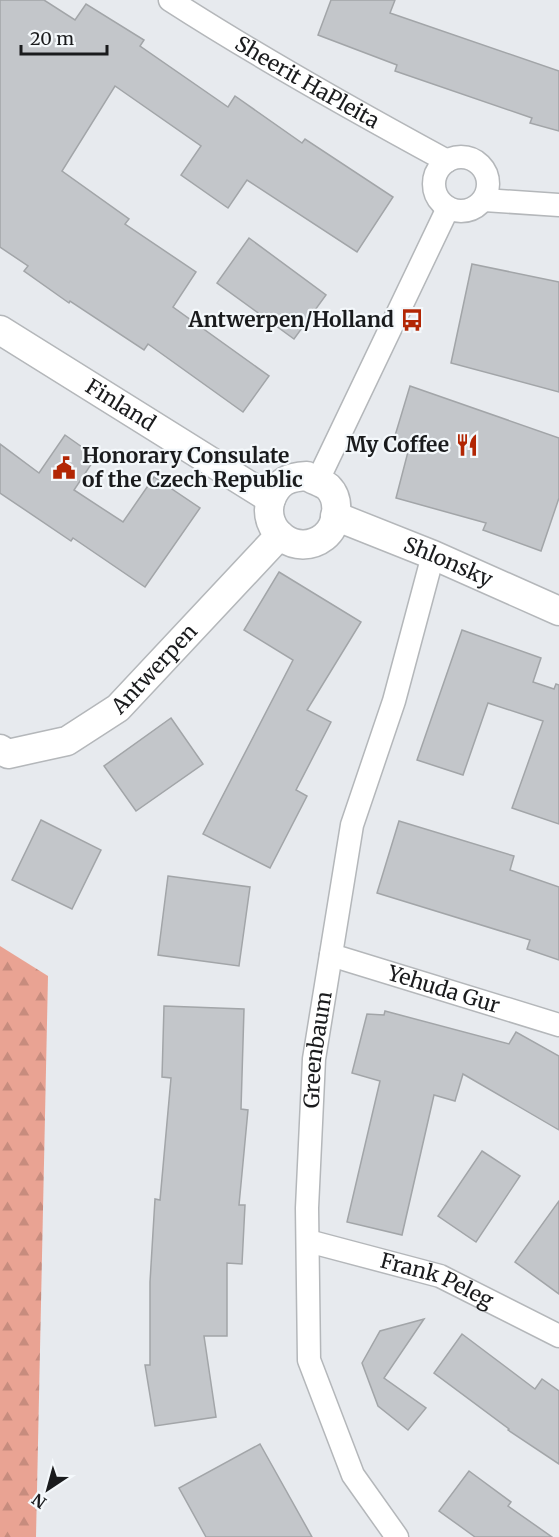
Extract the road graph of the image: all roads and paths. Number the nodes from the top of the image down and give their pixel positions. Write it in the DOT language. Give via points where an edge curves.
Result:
graph roads {
  1 [pos="170,0"];
  2 [pos="447,161"];
  3 [pos="484,200"];
  4 [pos="559,205"];
  5 [pos="448,208"];
  6 [pos="0,330"];
  7 [pos="317,482"];
  8 [pos="272,500"];
  9 [pos="335,516"];
  10 [pos="280,534"];
  11 [pos="433,555"];
  12 [pos="559,611"];
  13 [pos="0,749"];
  14 [pos="331,955"];
  15 [pos="559,1025"];
  16 [pos="308,1242"];
  17 [pos="559,1336"];
  18 [pos="397,1537"];
  1 -- 2 [label="street, Sheerit HaPleita" via="231,39"];
  2 -- 3 [label="street" via="465,157 481,166 489,182"];
  2 -- 5 [label="street" via="435,175 434,185 435,194"];
  3 -- 4 [label="street"];
  3 -- 5 [label="street" via="471,210"];
  5 -- 7 [label="street"];
  6 -- 8 [label="street, Finland"];
  7 -- 8 [label="street" via="307,476 284,481"];
  7 -- 9 [label="street" via="327,486 333,495"];
  8 -- 10 [label="street" via="269,519"];
  9 -- 10 [label="street" via="327,535 309,545 298,545"];
  9 -- 11 [label="street, Shlonsky"];
  10 -- 13 [label="street, Antwerpen" via="118,708 67,741 8,754"];
  11 -- 12 [label="street, Shlonsky"];
  11 -- 14 [label="street, Greenbaum" via="394,701 352,825"];
  14 -- 15 [label="street, Yehuda Gur"];
  14 -- 16 [label="street, Greenbaum" via="314,1059"];
  16 -- 17 [label="street, Frank Peleg" via="440,1276"];
  16 -- 18 [label="street, Greenbaum" via="309,1359 353,1475"];
}
